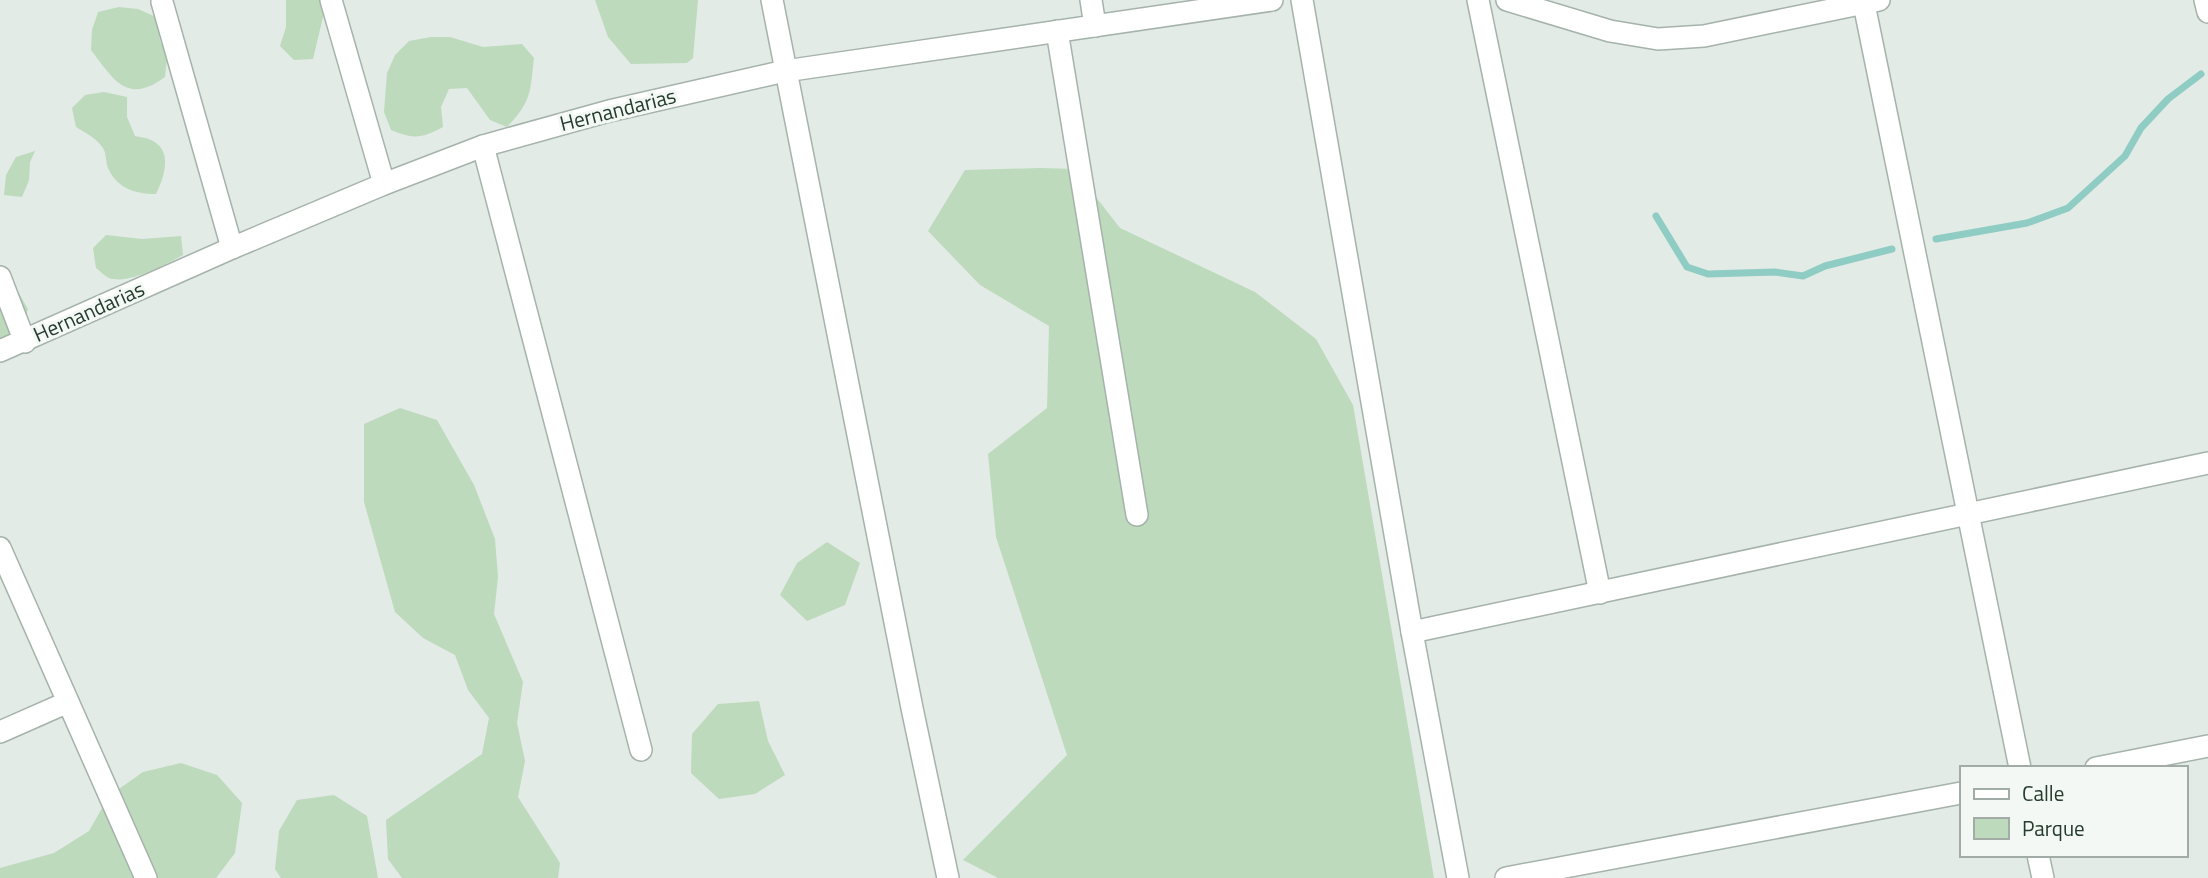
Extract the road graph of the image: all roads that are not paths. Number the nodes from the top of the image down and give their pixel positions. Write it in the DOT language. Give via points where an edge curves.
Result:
graph roads {
  1 [pos="331,0"];
  2 [pos="772,0"];
  3 [pos="1091,0"];
  4 [pos="1272,0"];
  5 [pos="1302,0"];
  6 [pos="1478,0"];
  7 [pos="1507,0"];
  8 [pos="2205,0"];
  9 [pos="162,2"];
  10 [pos="1872,2"];
  11 [pos="2208,12"];
  12 [pos="1095,26"];
  13 [pos="1058,31"];
  14 [pos="785,71"];
  15 [pos="483,146"];
  16 [pos="384,184"];
  17 [pos="232,248"];
  18 [pos="0,276"];
  19 [pos="24,342"];
  20 [pos="0,351"];
  21 [pos="2208,463"];
  22 [pos="1137,514"];
  23 [pos="1969,515"];
  24 [pos="0,548"];
  25 [pos="1600,593"];
  26 [pos="1412,632"];
  27 [pos="68,702"];
  28 [pos="0,732"];
  29 [pos="2208,746"];
  30 [pos="641,750"];
  31 [pos="2020,766"];
  32 [pos="2106,766"];
  33 [pos="1960,793"];
  34 [pos="2038,857"];
  35 [pos="146,878"];
  36 [pos="948,878"];
  37 [pos="1458,878"];
  38 [pos="1506,878"];
  39 [pos="2043,878"];
  1 -- 16 [label="street"];
  2 -- 14 [label="street"];
  3 -- 12 [label="street"];
  4 -- 12 [label="street, Hernandarias"];
  5 -- 26 [label="street"];
  6 -- 25 [label="street"];
  7 -- 10 [label="street" via="1610,31 1658,39 1704,36"];
  8 -- 11 [label="street"];
  9 -- 17 [label="street"];
  10 -- 23 [label="street"];
  12 -- 13 [label="street, Hernandarias"];
  13 -- 14 [label="street, Hernandarias"];
  13 -- 22 [label="street"];
  14 -- 15 [label="street, Hernandarias" via="609,111"];
  14 -- 36 [label="street"];
  15 -- 16 [label="street, Hernandarias"];
  15 -- 30 [label="street"];
  16 -- 17 [label="street, Hernandarias"];
  17 -- 19 [label="street, Hernandarias"];
  18 -- 19 [label="street"];
  19 -- 20 [label="street, Hernandarias"];
  21 -- 23 [label="street"];
  23 -- 25 [label="street"];
  23 -- 31 [label="street"];
  24 -- 27 [label="street"];
  25 -- 26 [label="street"];
  26 -- 37 [label="street"];
  27 -- 28 [label="street"];
  27 -- 35 [label="street"];
  29 -- 32 [label="street"];
  33 -- 38 [label="street"];
  34 -- 39 [label="street"];
}
